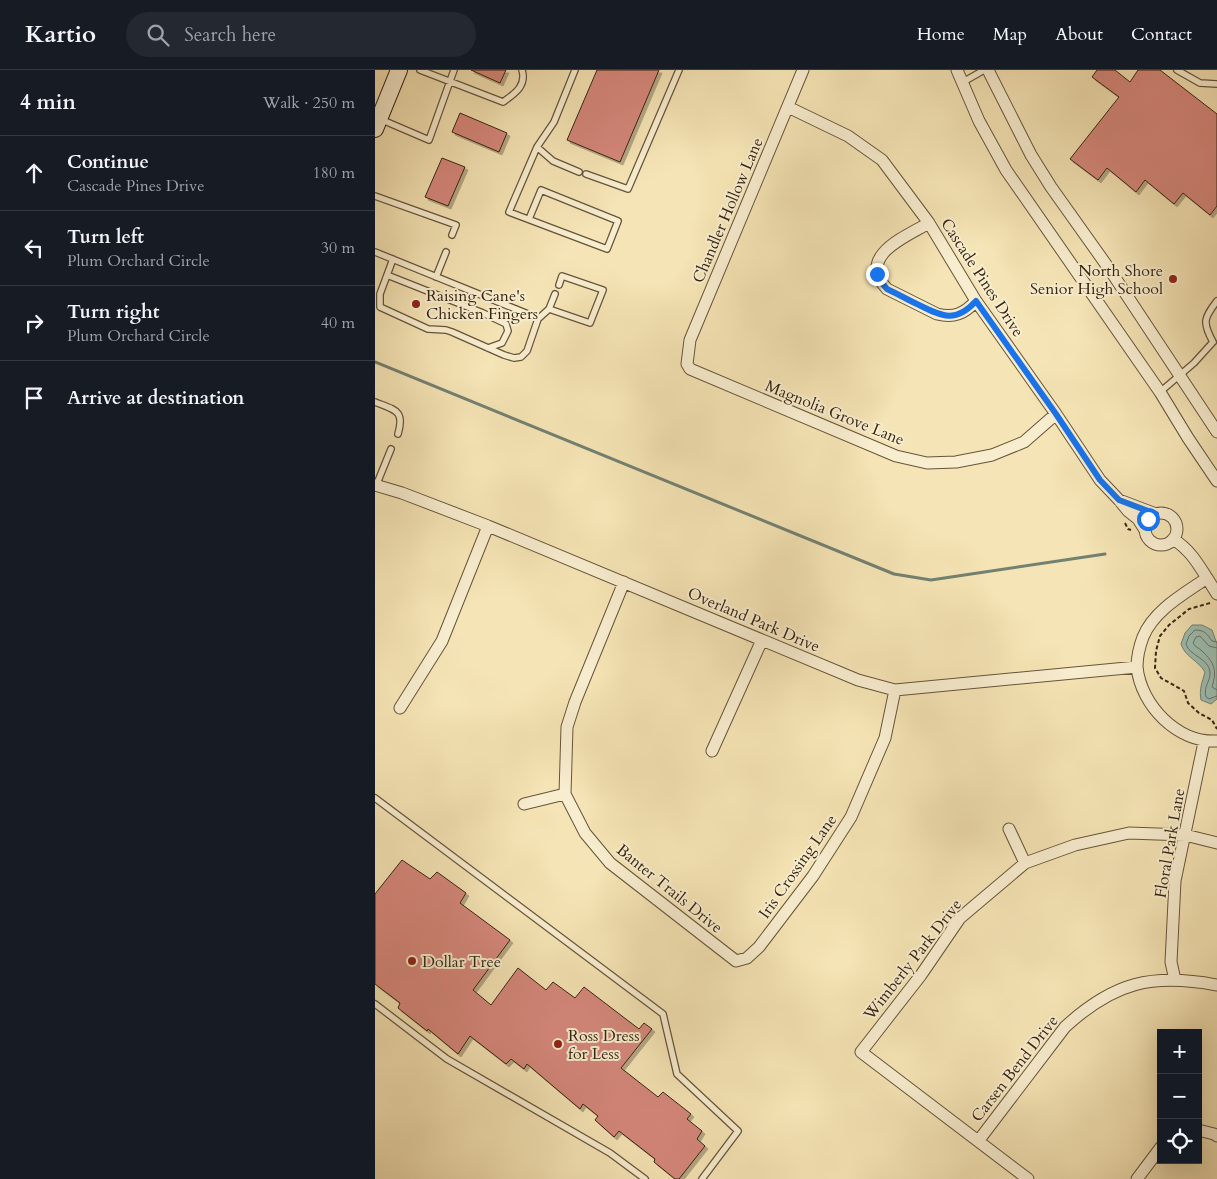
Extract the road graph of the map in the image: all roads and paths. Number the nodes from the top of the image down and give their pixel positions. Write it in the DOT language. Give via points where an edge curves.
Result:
graph roads {
  1 [pos="399,70"];
  2 [pos="420,70"];
  3 [pos="454,70"];
  4 [pos="522,70"];
  5 [pos="575,70"];
  6 [pos="679,70"];
  7 [pos="803,70"];
  8 [pos="957,70"];
  9 [pos="986,70"];
  10 [pos="1177,70"];
  11 [pos="449,81"];
  12 [pos="963,82"];
  13 [pos="1217,84"];
  14 [pos="788,107"];
  15 [pos="377,124"];
  16 [pos="537,147"];
  17 [pos="579,172"];
  18 [pos="586,174"];
  19 [pos="375,196"];
  20 [pos="529,219"];
  21 [pos="929,223"];
  22 [pos="452,235"];
  23 [pos="375,252"];
  24 [pos="446,252"];
  25 [pos="393,259"];
  26 [pos="387,275"];
  27 [pos="436,277"];
  28 [pos="559,285"];
  29 [pos="555,294"];
  30 [pos="1217,300"];
  31 [pos="976,301"];
  32 [pos="549,309"];
  33 [pos="538,319"];
  34 [pos="1215,342"];
  35 [pos="487,348"];
  36 [pos="687,364"];
  37 [pos="1179,376"];
  38 [pos="1160,392"];
  39 [pos="375,402"];
  40 [pos="1056,414"];
  41 [pos="1217,432"];
  42 [pos="398,434"];
  43 [pos="391,449"];
  44 [pos="1217,481"];
  45 [pos="375,487"];
  46 [pos="1119,500"];
  47 [pos="1156,514"];
  48 [pos="488,526"];
  49 [pos="1145,530"];
  50 [pos="1173,539"];
  51 [pos="1207,578"];
  52 [pos="624,582"];
  53 [pos="1217,594"];
  54 [pos="1217,601"];
  55 [pos="762,640"];
  56 [pos="1137,667"];
  57 [pos="895,690"];
  58 [pos="400,708"];
  59 [pos="1217,729"];
  60 [pos="1217,741"];
  61 [pos="1204,742"];
  62 [pos="712,751"];
  63 [pos="565,794"];
  64 [pos="375,798"];
  65 [pos="523,804"];
  66 [pos="1009,829"];
  67 [pos="1185,836"];
  68 [pos="1217,843"];
  69 [pos="1025,863"];
  70 [pos="736,961"];
  71 [pos="1175,980"];
  72 [pos="1217,985"];
  73 [pos="375,1004"];
  74 [pos="1202,1131"];
  75 [pos="1217,1136"];
  76 [pos="979,1140"];
  77 [pos="1157,1152"];
  78 [pos="645,1179"];
  79 [pos="702,1179"];
  80 [pos="1028,1179"];
  81 [pos="1137,1179"];
  1 -- 15 [label="main road"];
  2 -- 11 [label="lane"];
  3 -- 11 [label="lane"];
  4 -- 11 [label="lane" via="524,76 520,90 503,102"];
  5 -- 16 [label="lane" via="554,122"];
  6 -- 18 [label="lane" via="628,190"];
  7 -- 14 [label="street, Chandler Hollow Lane"];
  8 -- 12 [label="street"];
  9 -- 12 [label="lane"];
  9 -- 37 [label="street" via="1051,187"];
  10 -- 13 [label="lane" via="1200,83"];
  11 -- 15 [label="lane" via="429,140"];
  12 -- 38 [label="street" via="1006,170"];
  14 -- 21 [label="street, Cascade Pines Drive" via="848,136 882,160"];
  14 -- 36 [label="street, Chandler Hollow Lane" via="690,340"];
  16 -- 17 [label="lane" via="553,161"];
  16 -- 20 [label="lane" via="509,212"];
  19 -- 22 [label="lane" via="456,225"];
  20 -- 20 [label="lane" via="607,248 618,221 541,190"];
  21 -- 31 [label="street, Cascade Pines Drive"];
  21 -- 31 [label="street" via="883,252 877,266 881,282 887,289 945,316 962,313"];
  23 -- 25 [label="lane"];
  24 -- 27 [label="lane"];
  25 -- 26 [label="lane"];
  25 -- 27 [label="lane"];
  26 -- 35 [label="lane" via="380,294 380,307 428,329 446,330"];
  26 -- 35 [label="lane" via="507,324 508,331 502,343"];
  27 -- 33 [label="lane"];
  28 -- 32 [label="lane" via="562,276 603,290 590,323"];
  29 -- 32 [label="lane"];
  30 -- 34 [label="lane" via="1207,313 1205,324"];
  31 -- 40 [label="street, Cascade Pines Drive"];
  32 -- 33 [label="lane"];
  33 -- 35 [label="lane" via="527,351 521,357 514,358"];
  34 -- 37 [label="lane"];
  36 -- 40 [label="street, Magnolia Grove Lane" via="698,374 861,442 896,456 927,463 956,462 992,455 1024,442"];
  37 -- 38 [label="lane"];
  37 -- 41 [label="street"];
  38 -- 44 [label="street"];
  39 -- 42 [label="lane" via="400,414"];
  40 -- 46 [label="street, Cascade Pines Drive" via="1100,480"];
  43 -- 45 [label="lane"];
  45 -- 48 [label="street, Overland Park Drive" via="402,493"];
  46 -- 47 [label="street, Cascade Pines Drive"];
  46 -- 49 [label="street, Cascade Pines Drive"];
  47 -- 49 [label="street" via="1148,519"];
  47 -- 50 [label="street" via="1167,514 1173,519 1177,529"];
  48 -- 52 [label="street, Overland Park Drive"];
  48 -- 58 [label="street" via="442,641"];
  49 -- 50 [label="street" via="1155,543 1166,544"];
  50 -- 51 [label="street" via="1194,557"];
  51 -- 53 [label="street"];
  51 -- 56 [label="street" via="1171,602 1154,619 1143,637"];
  52 -- 55 [label="street, Overland Park Drive"];
  52 -- 63 [label="street, Banter Trails Drive" via="567,727"];
  54 -- 59 [label="path" via="1189,609 1169,625 1160,636 1155,668 1161,678 1184,691 1188,703 1212,720"];
  55 -- 57 [label="street, Overland Park Drive" via="858,680"];
  55 -- 62 [label="street"];
  56 -- 57 [label="street, Overland Park Drive"];
  56 -- 61 [label="street" via="1150,704 1160,717 1182,733"];
  57 -- 70 [label="street, Iris Crossing Lane" via="885,738 851,817 813,876 759,947 747,958"];
  60 -- 61 [label="street"];
  61 -- 67 [label="street, Floral Park Lane"];
  63 -- 65 [label="street"];
  63 -- 70 [label="street, Banter Trails Drive" via="585,833 610,863"];
  64 -- 79 [label="lane" via="663,1014 677,1074 738,1131"];
  66 -- 69 [label="street"];
  67 -- 68 [label="street, Wimberly Park Drive"];
  67 -- 69 [label="street, Wimberly Park Drive" via="1129,833 1075,845"];
  67 -- 71 [label="street, Floral Park Lane" via="1175,881 1171,962"];
  69 -- 76 [label="street, Wimberly Park Drive" via="960,918 921,975 861,1052"];
  71 -- 72 [label="street, Carsen Bend Drive"];
  71 -- 76 [label="street, Carsen Bend Drive" via="1145,981 1110,993 1081,1012 1065,1027"];
  73 -- 78 [label="lane" via="447,1059 610,1153"];
  74 -- 75 [label="street"];
  76 -- 80 [label="street"];
  77 -- 81 [label="street"];
}
